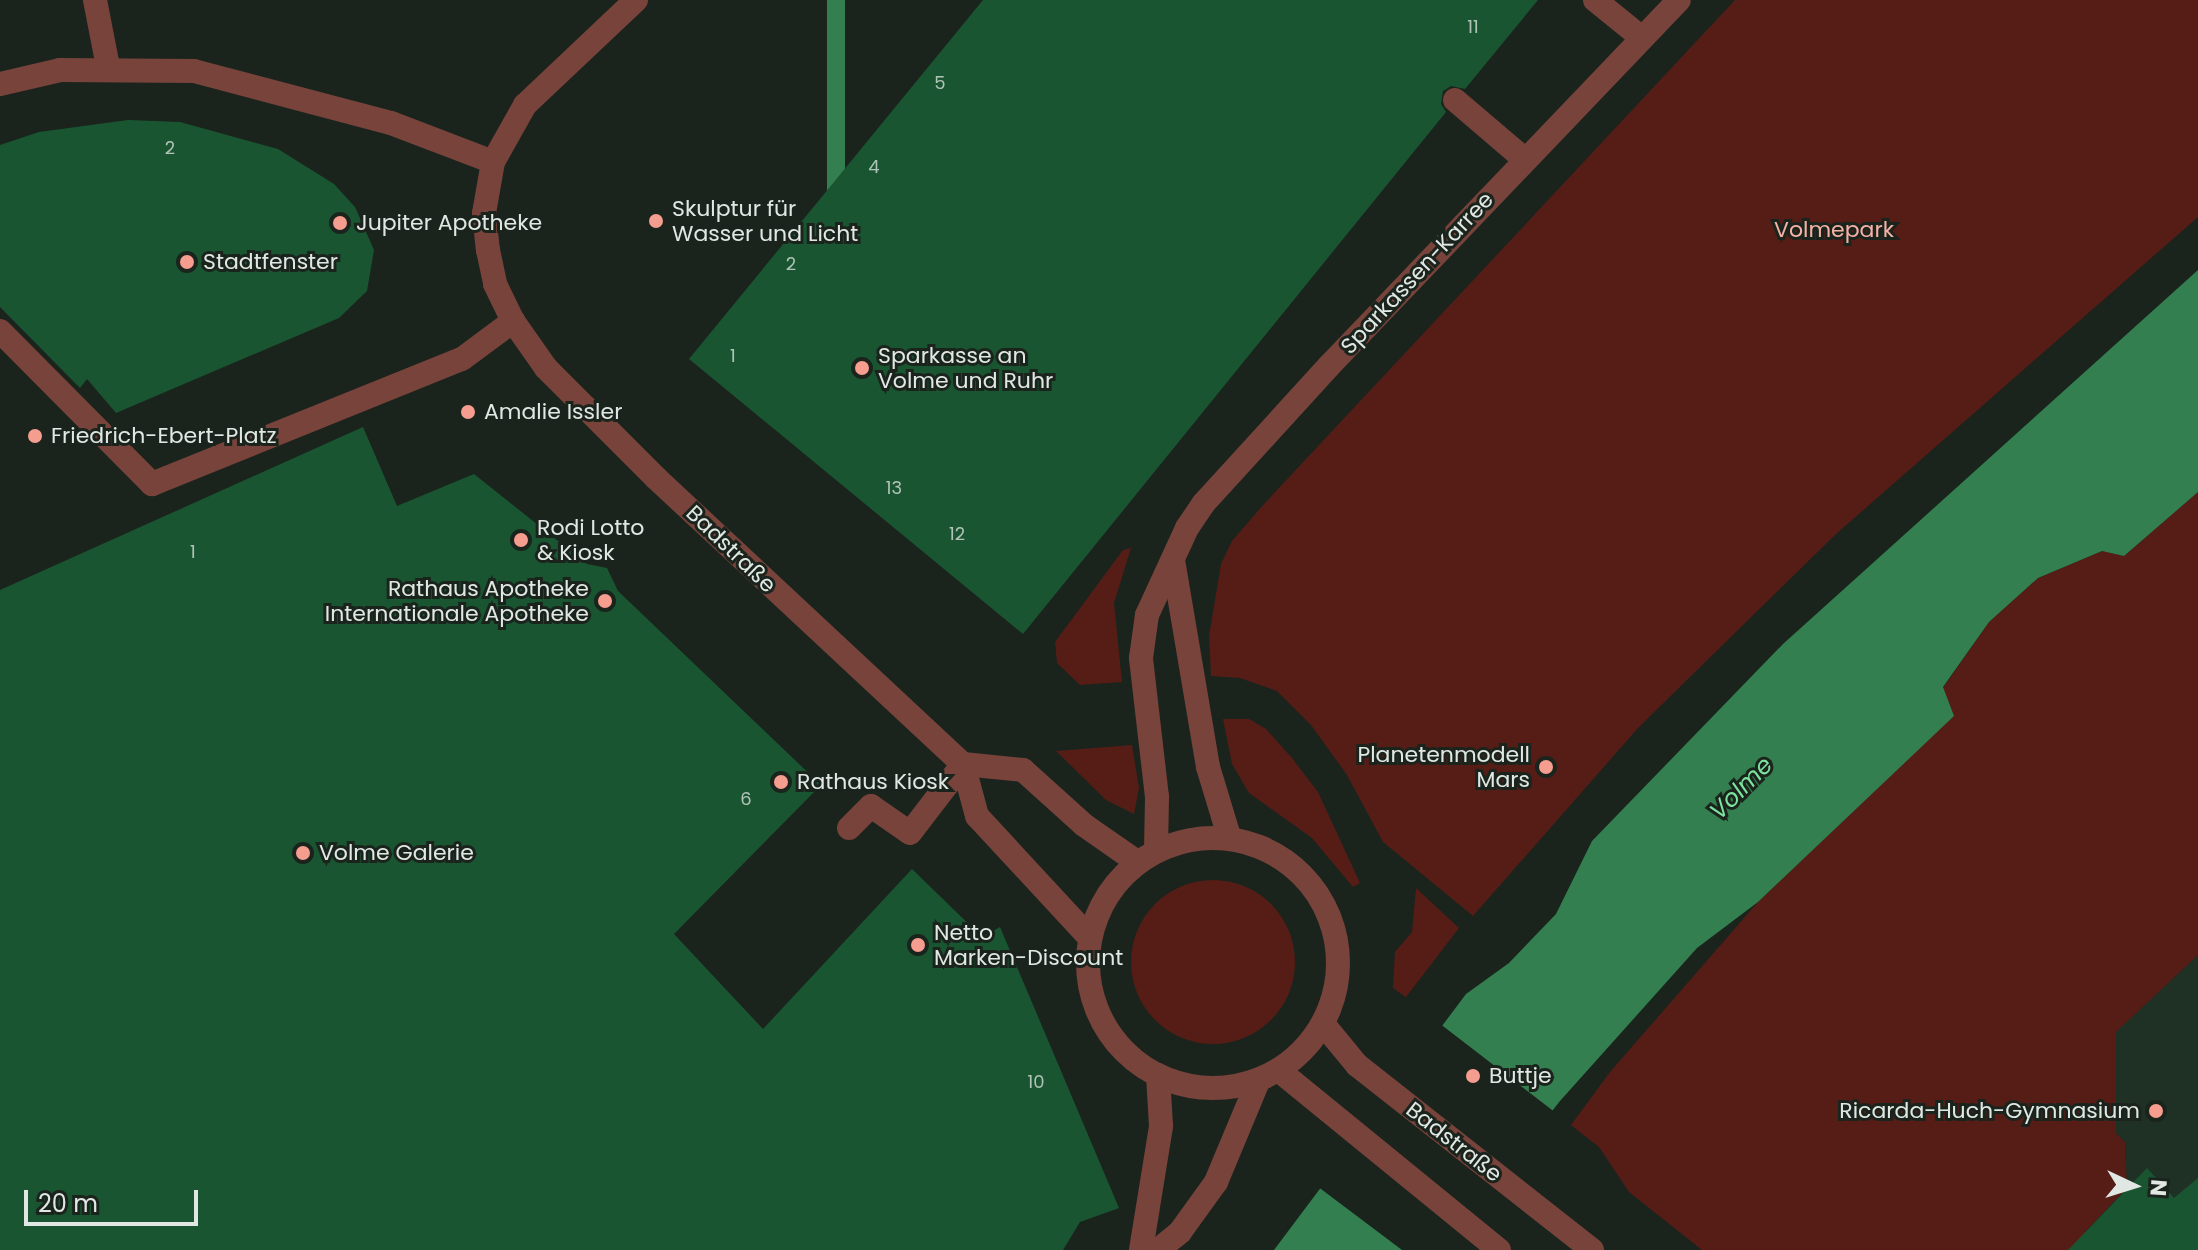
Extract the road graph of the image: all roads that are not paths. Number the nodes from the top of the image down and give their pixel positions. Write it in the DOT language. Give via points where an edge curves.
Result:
graph roads {
  1 [pos="95,0"];
  2 [pos="636,0"];
  3 [pos="1595,0"];
  4 [pos="1679,0"];
  5 [pos="1642,38"];
  6 [pos="108,67"];
  7 [pos="0,84"];
  8 [pos="1455,100"];
  9 [pos="1524,159"];
  10 [pos="493,162"];
  11 [pos="513,321"];
  12 [pos="0,331"];
  13 [pos="1173,560"];
  14 [pos="963,764"];
  15 [pos="849,828"];
  16 [pos="1229,836"];
  17 [pos="1147,856"];
  18 [pos="1089,937"];
  19 [pos="1324,1025"];
  20 [pos="1282,1073"];
  21 [pos="1158,1075"];
  22 [pos="1257,1084"];
  23 [pos="1493,1245"];
  24 [pos="1141,1250"];
  25 [pos="1158,1250"];
  26 [pos="1592,1250"];
  1 -- 6 [label="street"];
  2 -- 10 [label="street, Badstraße" via="525,105"];
  3 -- 5 [label="street"];
  4 -- 5 [label="street, Sparkassen-Karree"];
  5 -- 9 [label="street, Sparkassen-Karree"];
  6 -- 7 [label="street" via="60,70"];
  6 -- 10 [label="street" via="194,71 268,88 391,123"];
  8 -- 9 [label="street"];
  9 -- 13 [label="street, Sparkassen-Karree" via="1203,504"];
  10 -- 11 [label="street, Badstraße" via="484,213 488,250 495,284"];
  11 -- 12 [label="street" via="462,359 152,484"];
  11 -- 14 [label="street, Badstraße" via="546,368 656,478"];
  13 -- 16 [label="street" via="1208,767"];
  13 -- 17 [label="street, Sparkassen-Karree" via="1147,615 1141,658 1157,797"];
  14 -- 15 [label="street" via="910,833 871,806"];
  14 -- 17 [label="street" via="1023,770 1084,825"];
  14 -- 18 [label="street" via="977,816"];
  16 -- 17 [label="street" via="1179,841"];
  16 -- 19 [label="street" via="1283,859 1314,889 1332,929 1337,972"];
  17 -- 18 [label="street" via="1108,894"];
  18 -- 21 [label="street" via="1090,989 1106,1029 1137,1062"];
  19 -- 20 [label="street" via="1307,1052"];
  19 -- 26 [label="street, Badstraße" via="1357,1065"];
  20 -- 22 [label="street"];
  20 -- 23 [label="street"];
  21 -- 22 [label="street" via="1215,1088"];
  21 -- 24 [label="street" via="1161,1126"];
  22 -- 25 [label="street" via="1216,1182 1180,1232"];
}
